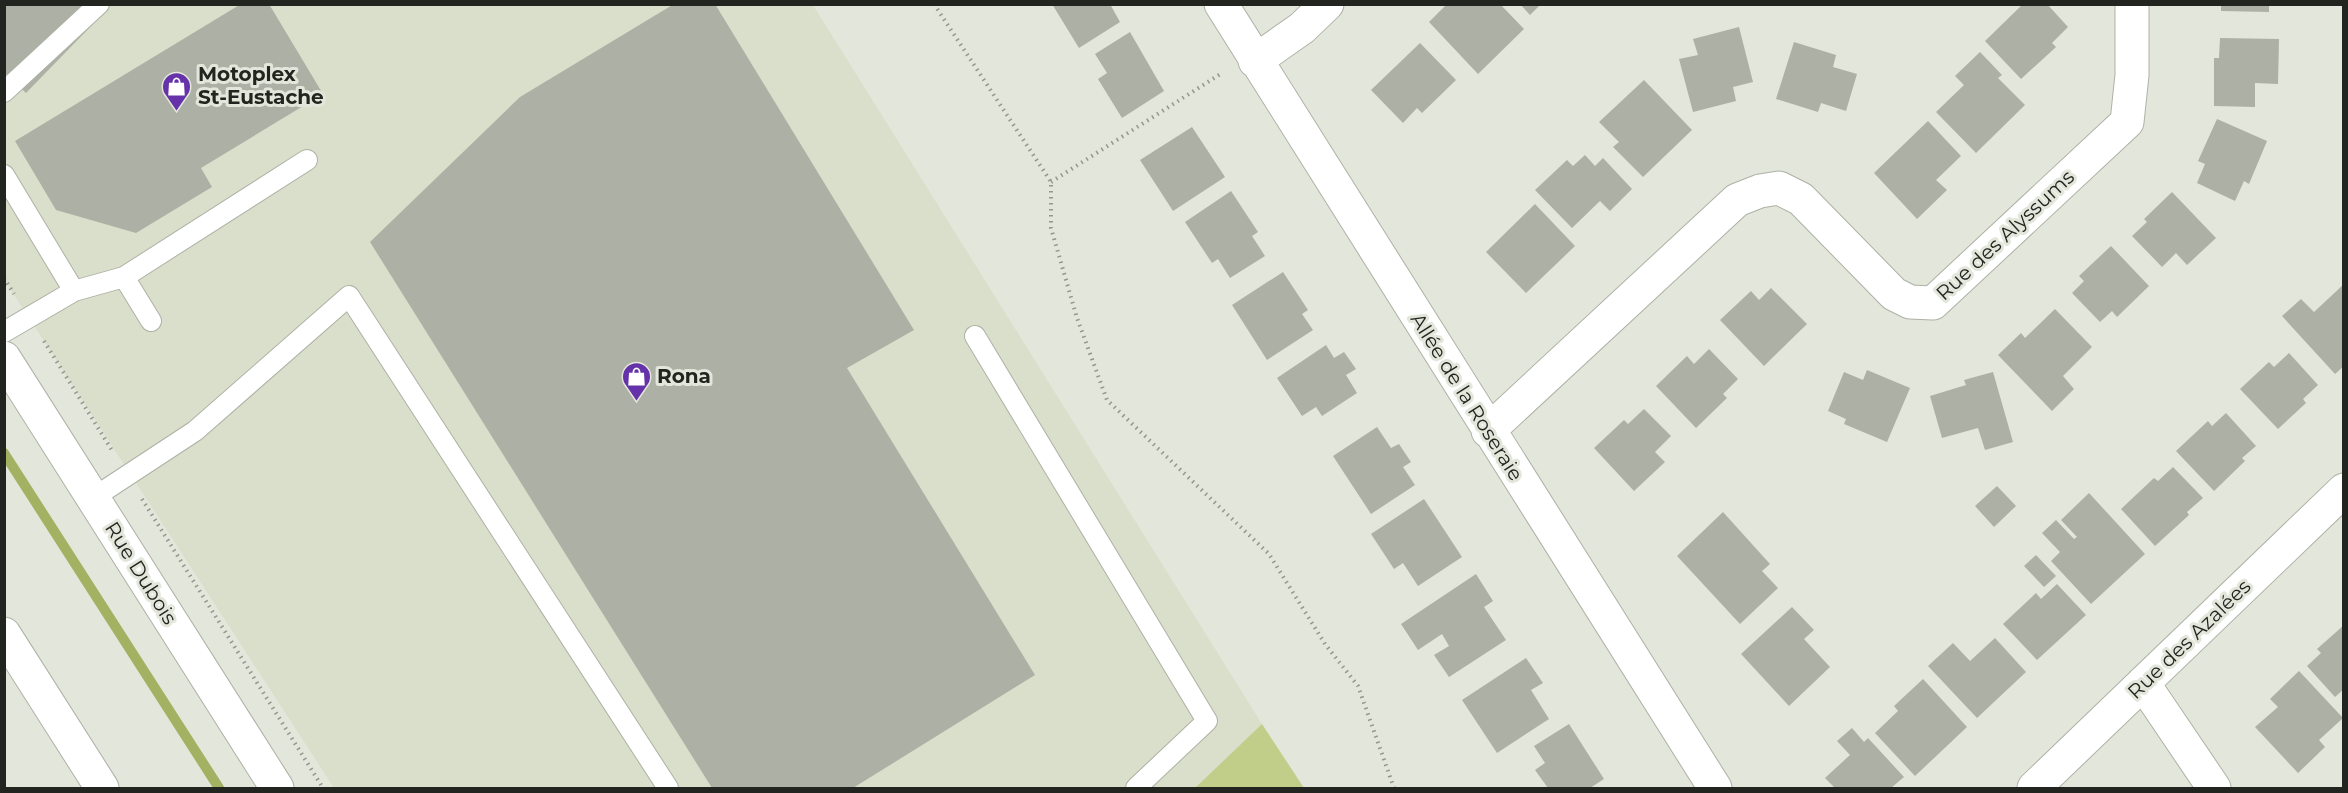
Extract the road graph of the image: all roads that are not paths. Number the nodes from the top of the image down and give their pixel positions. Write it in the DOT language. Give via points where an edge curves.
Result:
graph roads {
  1 [pos="99,4"];
  2 [pos="1221,4"];
  3 [pos="1327,4"];
  4 [pos="2132,4"];
  5 [pos="1255,60"];
  6 [pos="4,92"];
  7 [pos="307,160"];
  8 [pos="4,175"];
  9 [pos="124,277"];
  10 [pos="74,291"];
  11 [pos="151,321"];
  12 [pos="4,332"];
  13 [pos="975,336"];
  14 [pos="4,358"];
  15 [pos="1488,431"];
  16 [pos="2343,490"];
  17 [pos="93,498"];
  18 [pos="4,634"];
  19 [pos="2143,683"];
  20 [pos="102,789"];
  21 [pos="277,789"];
  22 [pos="668,789"];
  23 [pos="1136,789"];
  24 [pos="1715,789"];
  25 [pos="2034,789"];
  26 [pos="2214,789"];
  1 -- 6 [label="lane"];
  2 -- 5 [label="main road, Allée de la Roseraie"];
  3 -- 5 [label="main road" via="1302,28"];
  4 -- 15 [label="main road, Rue des Alyssums" via="2133,75 2127,122 1933,303 1910,302 1894,294 1801,199 1779,188 1760,191 1737,200"];
  5 -- 15 [label="main road, Allée de la Roseraie"];
  7 -- 9 [label="lane"];
  8 -- 10 [label="lane"];
  9 -- 10 [label="lane"];
  9 -- 11 [label="lane"];
  10 -- 12 [label="lane"];
  13 -- 23 [label="lane" via="1207,721"];
  14 -- 17 [label="main road, Rue Dubois"];
  15 -- 24 [label="main road, Allée de la Roseraie"];
  16 -- 19 [label="main road, Rue des Azalées"];
  17 -- 21 [label="main road, Rue Dubois"];
  17 -- 22 [label="lane" via="195,431 349,296"];
  18 -- 20 [label="main road"];
  19 -- 25 [label="main road, Rue des Azalées"];
  19 -- 26 [label="main road"];
}
